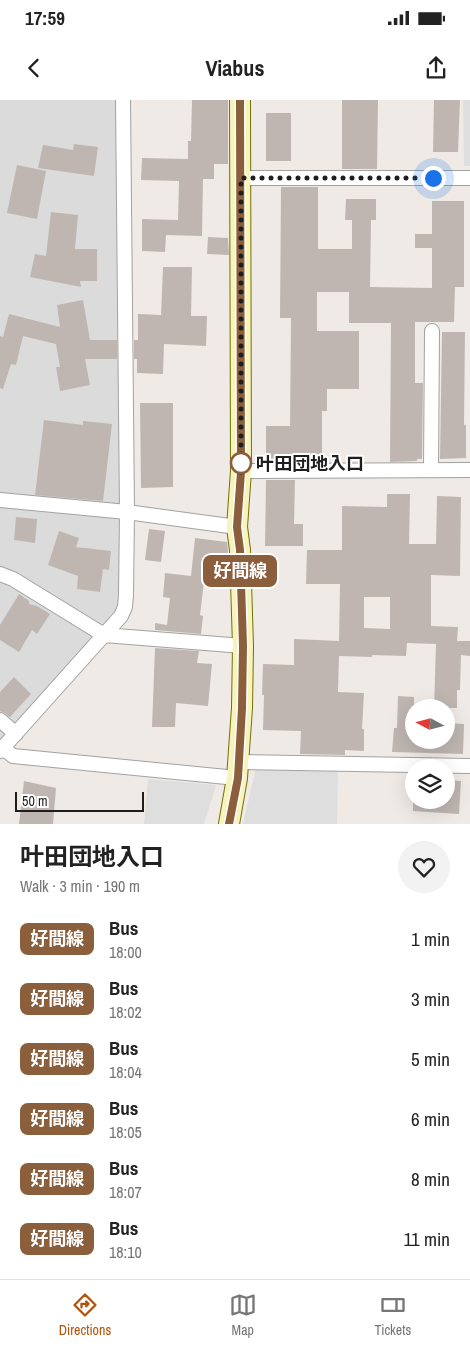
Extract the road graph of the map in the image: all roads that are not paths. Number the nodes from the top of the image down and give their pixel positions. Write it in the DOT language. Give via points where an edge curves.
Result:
graph roads {
  1 [pos="122,100"];
  2 [pos="240,100"];
  3 [pos="241,178"];
  4 [pos="470,178"];
  5 [pos="432,331"];
  6 [pos="431,470"];
  7 [pos="470,470"];
  8 [pos="241,472"];
  9 [pos="0,500"];
  10 [pos="127,512"];
  11 [pos="237,527"];
  12 [pos="0,574"];
  13 [pos="104,635"];
  14 [pos="243,646"];
  15 [pos="0,720"];
  16 [pos="16,734"];
  17 [pos="1,750"];
  18 [pos="470,766"];
  19 [pos="238,770"];
  20 [pos="230,824"];
  1 -- 10 [label="street"];
  2 -- 3 [label="street"];
  3 -- 4 [label="street"];
  3 -- 8 [label="street"];
  5 -- 6 [label="street"];
  6 -- 7 [label="street"];
  6 -- 8 [label="street"];
  8 -- 11 [label="street"];
  9 -- 10 [label="street"];
  10 -- 11 [label="street"];
  10 -- 13 [label="street" via="125,607"];
  11 -- 14 [label="street"];
  12 -- 13 [label="street"];
  13 -- 14 [label="street"];
  13 -- 16 [label="street"];
  14 -- 19 [label="street"];
  15 -- 16 [label="street"];
  16 -- 17 [label="street"];
  17 -- 19 [label="street" via="13,756"];
  18 -- 19 [label="street"];
  19 -- 20 [label="street"];
}
